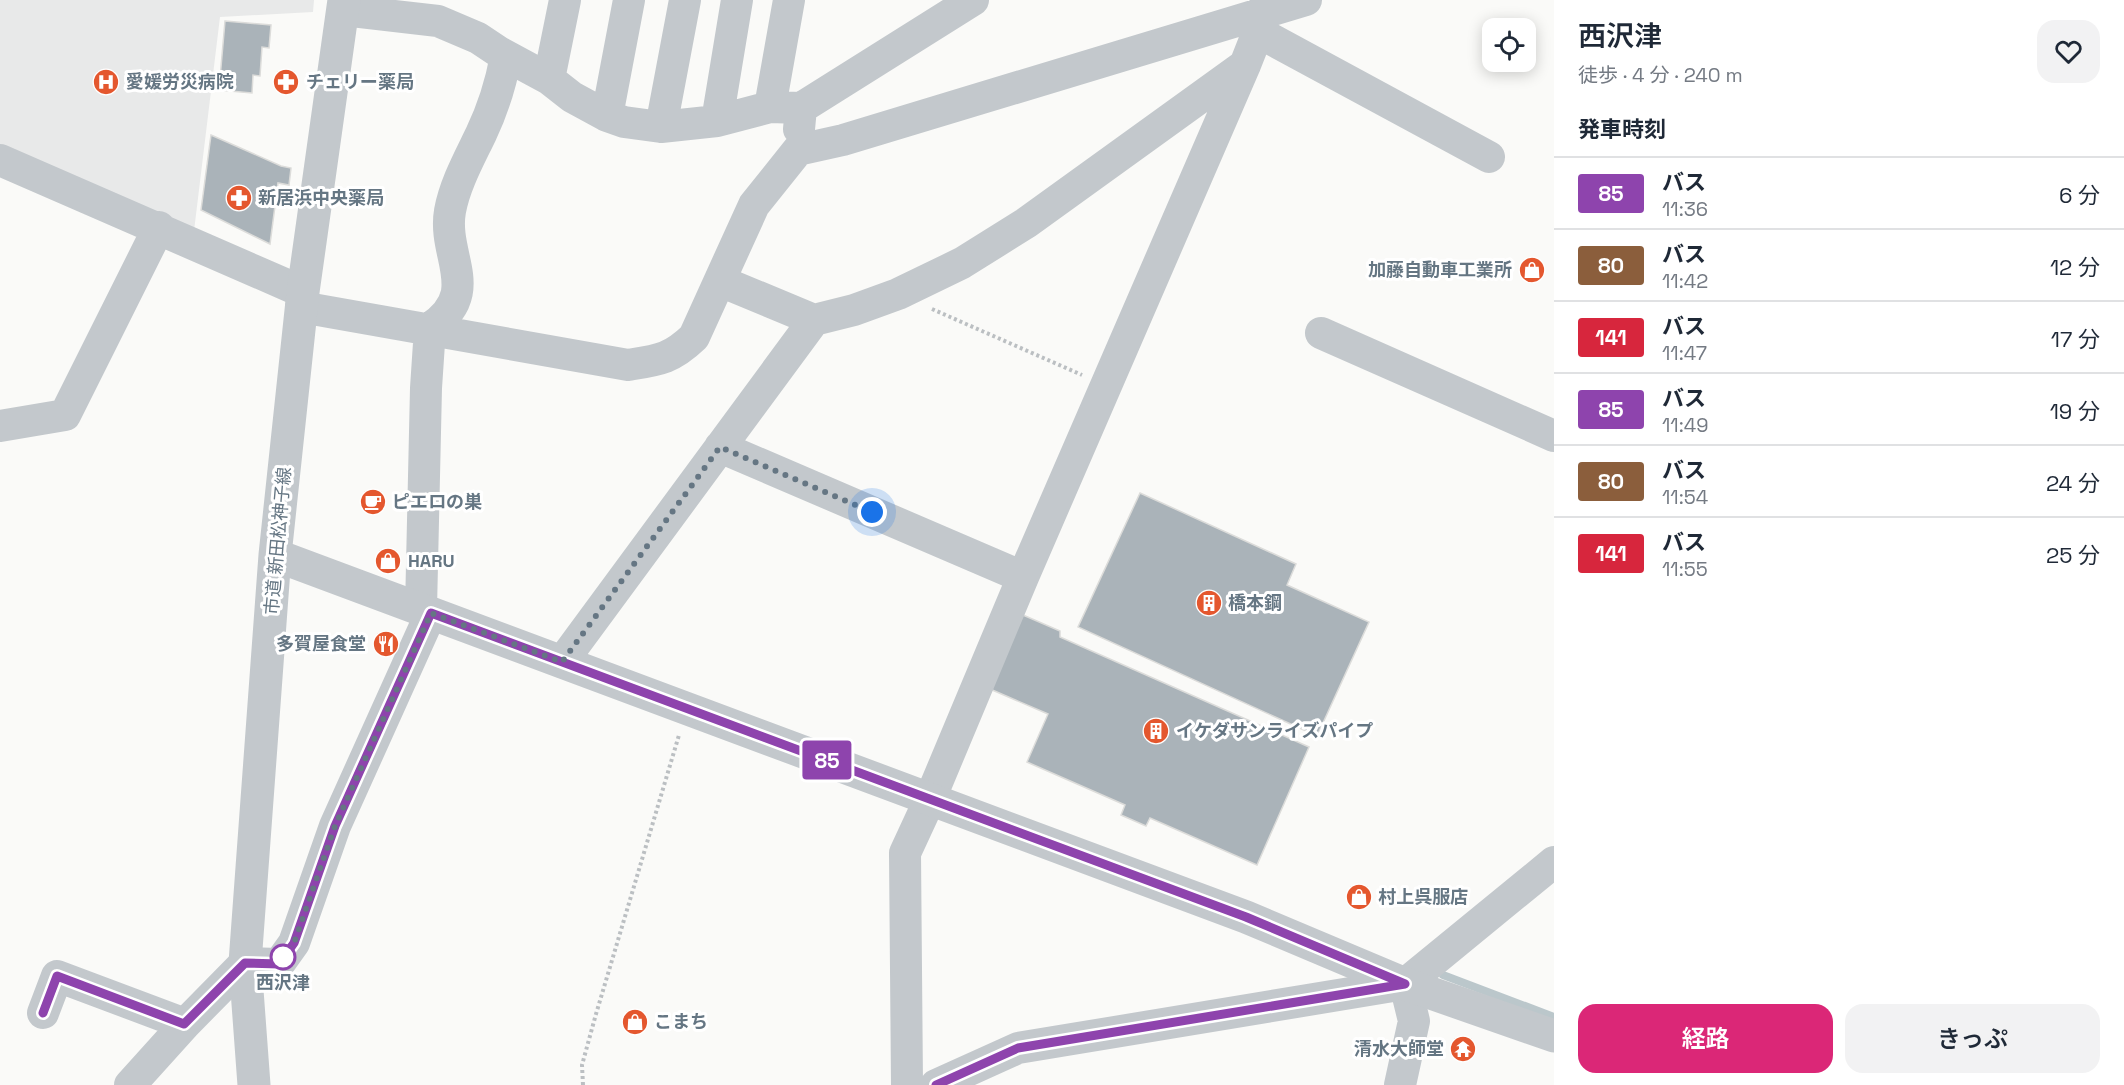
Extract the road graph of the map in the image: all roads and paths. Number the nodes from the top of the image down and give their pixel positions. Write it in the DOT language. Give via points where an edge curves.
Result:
graph roads {
  1 [pos="565,0"];
  2 [pos="629,0"];
  3 [pos="685,0"];
  4 [pos="738,0"];
  5 [pos="789,0"];
  6 [pos="1306,0"];
  7 [pos="343,5"];
  8 [pos="957,5"];
  9 [pos="441,11"];
  10 [pos="1258,23"];
  11 [pos="506,56"];
  12 [pos="1245,65"];
  13 [pos="549,79"];
  14 [pos="770,107"];
  15 [pos="801,108"];
  16 [pos="607,116"];
  17 [pos="717,121"];
  18 [pos="661,127"];
  19 [pos="798,150"];
  20 [pos="1489,157"];
  21 [pos="0,160"];
  22 [pos="159,227"];
  23 [pos="720,281"];
  24 [pos="898,294"];
  25 [pos="302,299"];
  26 [pos="814,320"];
  27 [pos="430,328"];
  28 [pos="1321,333"];
  29 [pos="1107,386"];
  30 [pos="0,426"];
  31 [pos="1554,436"];
  32 [pos="720,447"];
  33 [pos="275,555"];
  34 [pos="1023,577"];
  35 [pos="426,611"];
  36 [pos="562,662"];
  37 [pos="687,709"];
  38 [pos="930,799"];
  39 [pos="1554,862"];
  40 [pos="245,963"];
  41 [pos="1405,984"];
  42 [pos="43,1013"];
  43 [pos="184,1024"];
  44 [pos="1554,1036"];
  45 [pos="130,1085"];
  46 [pos="254,1085"];
  47 [pos="583,1085"];
  48 [pos="907,1085"];
  49 [pos="936,1085"];
  50 [pos="1400,1085"];
  1 -- 13 [label="street"];
  2 -- 16 [label="street"];
  3 -- 18 [label="street"];
  4 -- 17 [label="street"];
  5 -- 14 [label="street"];
  6 -- 10 [label="street"];
  7 -- 9 [label="street"];
  7 -- 25 [label="street, 市道 新田松神子線"];
  8 -- 15 [label="street"];
  9 -- 11 [label="street"];
  10 -- 12 [label="street"];
  10 -- 19 [label="street"];
  10 -- 20 [label="street"];
  11 -- 13 [label="street"];
  11 -- 27 [label="street" via="498,94 465,165 450,212 450,236 459,283 455,300 441,321"];
  12 -- 24 [label="street" via="1026,223 962,263"];
  12 -- 29 [label="street"];
  13 -- 16 [label="street"];
  14 -- 15 [label="street"];
  14 -- 17 [label="street"];
  15 -- 19 [label="street"];
  16 -- 18 [label="street"];
  17 -- 18 [label="street"];
  19 -- 23 [label="street" via="754,205"];
  21 -- 22 [label="street"];
  22 -- 25 [label="street"];
  22 -- 30 [label="street" via="65,415"];
  23 -- 26 [label="street"];
  23 -- 27 [label="street" via="694,337 680,351 651,362 628,365"];
  24 -- 26 [label="street"];
  24 -- 29 [label="path"];
  25 -- 27 [label="street"];
  25 -- 33 [label="street, 市道 新田松神子線"];
  26 -- 32 [label="street"];
  27 -- 35 [label="street" via="426,388"];
  28 -- 31 [label="street"];
  29 -- 34 [label="street"];
  32 -- 34 [label="street"];
  32 -- 36 [label="street"];
  33 -- 35 [label="street"];
  33 -- 40 [label="street, 市道 新田松神子線"];
  34 -- 38 [label="street"];
  35 -- 36 [label="street"];
  35 -- 40 [label="street" via="335,826 294,943 279,964"];
  36 -- 37 [label="street"];
  37 -- 38 [label="street"];
  37 -- 47 [label="path" via="596,1014 582,1065"];
  38 -- 41 [label="street" via="1246,917"];
  38 -- 48 [label="street" via="905,853"];
  39 -- 41 [label="street"];
  40 -- 43 [label="street"];
  40 -- 46 [label="street, 市道 新田松神子線"];
  41 -- 44 [label="street"];
  41 -- 49 [label="street" via="1018,1048"];
  41 -- 50 [label="street" via="1414,1021"];
  42 -- 43 [label="street" via="57,976"];
  43 -- 45 [label="street"];
}
